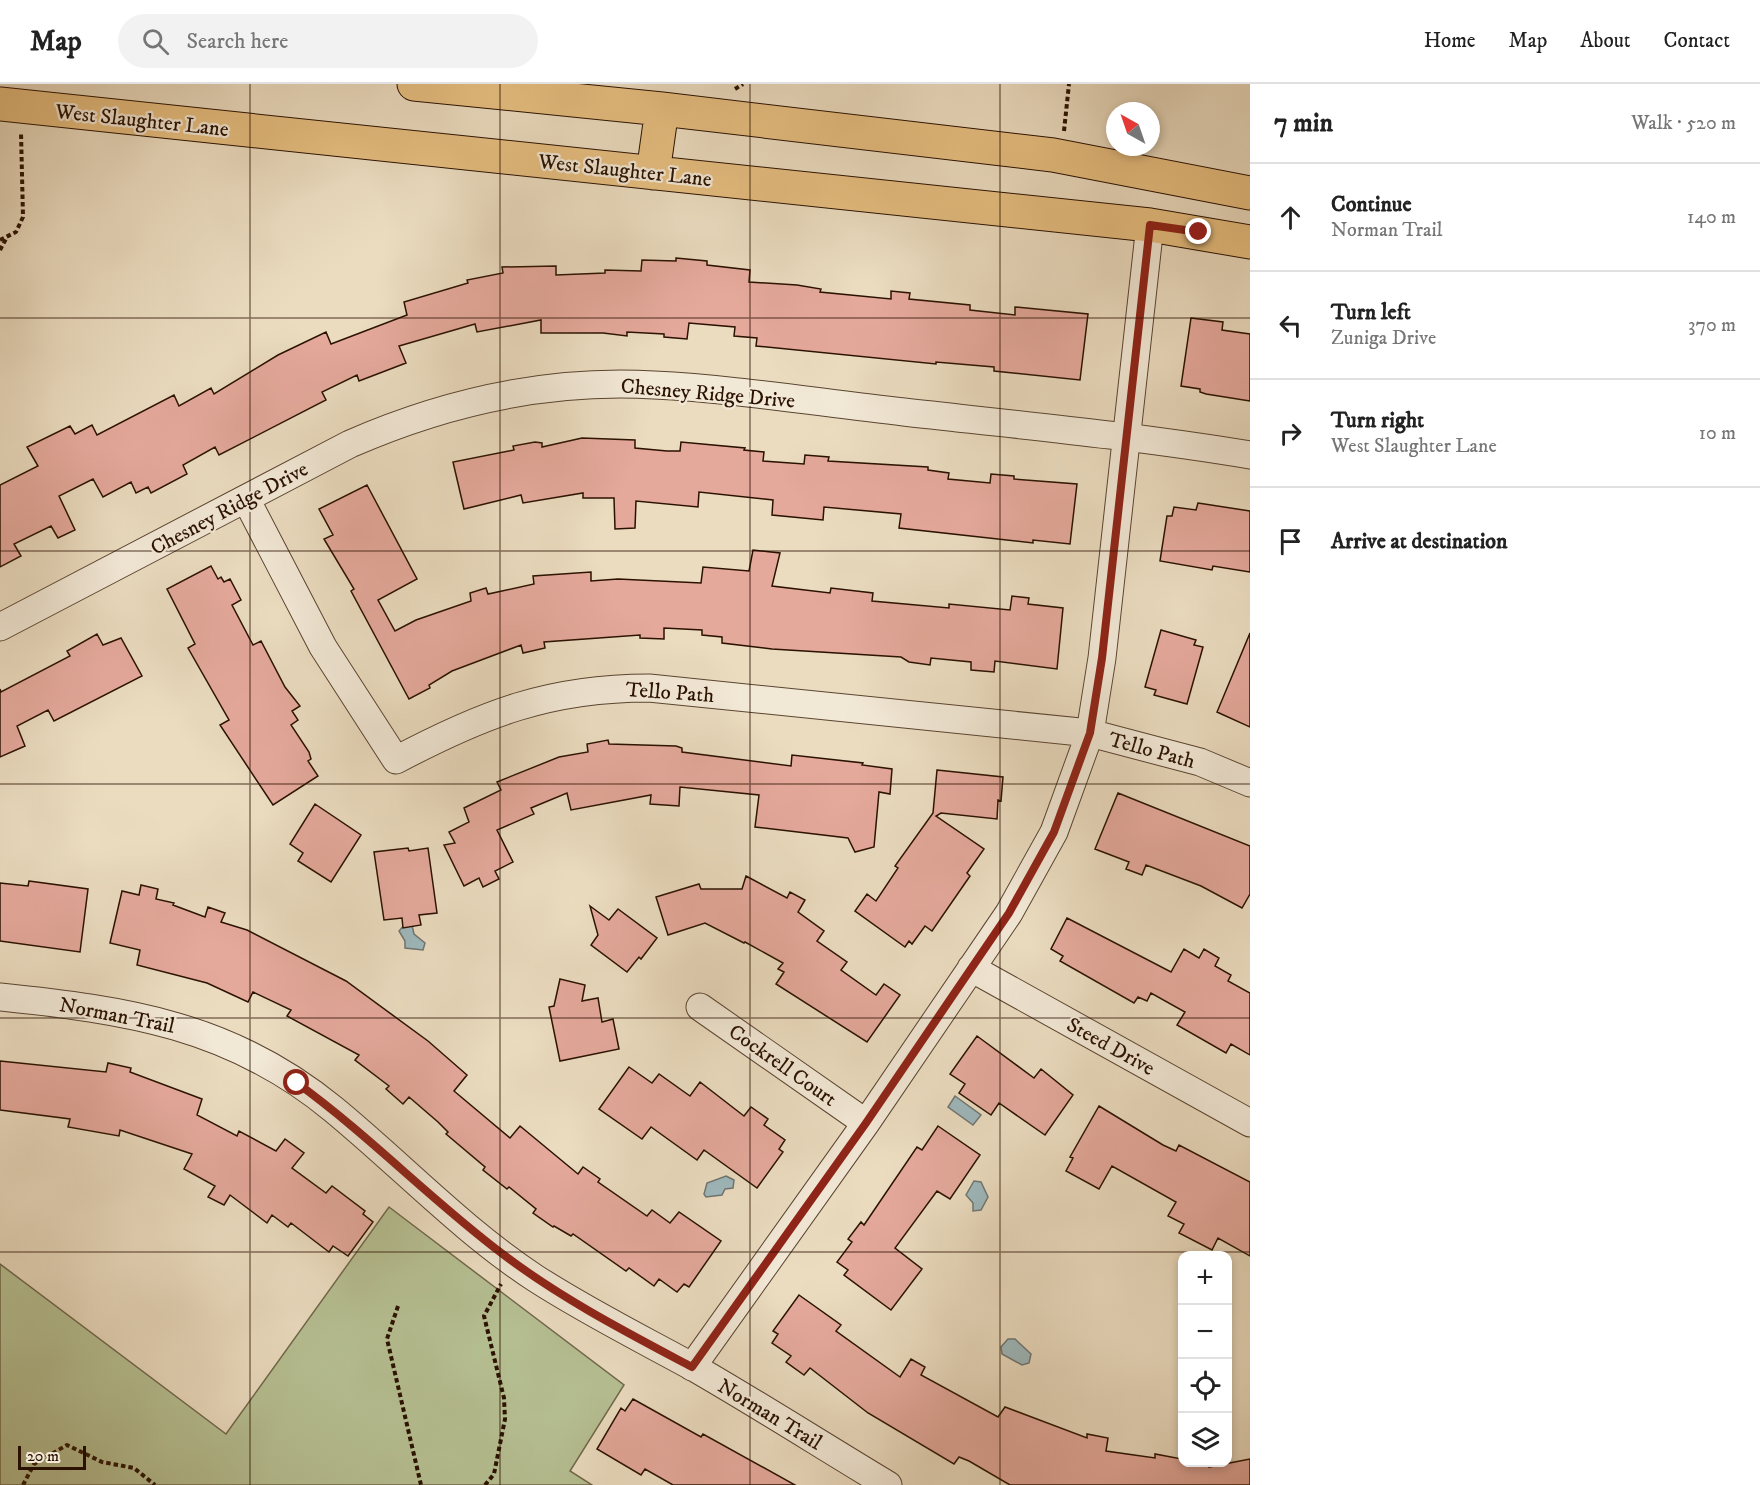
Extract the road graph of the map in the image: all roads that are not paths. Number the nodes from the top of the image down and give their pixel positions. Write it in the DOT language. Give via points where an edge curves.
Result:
graph roads {
  1 [pos="414,84"];
  2 [pos="0,104"];
  3 [pos="662,109"];
  4 [pos="653,173"];
  5 [pos="1250,193"];
  6 [pos="1150,225"];
  7 [pos="1250,242"];
  8 [pos="1126,436"];
  9 [pos="1250,455"];
  10 [pos="246,499"];
  11 [pos="0,627"];
  12 [pos="1090,733"];
  13 [pos="1250,783"];
  14 [pos="971,968"];
  15 [pos="0,997"];
  16 [pos="700,1006"];
  17 [pos="866,1123"];
  18 [pos="1250,1123"];
  19 [pos="692,1367"];
  20 [pos="888,1485"];
  1 -- 3 [label="main road"];
  2 -- 4 [label="main road, West Slaughter Lane"];
  3 -- 4 [label="main road"];
  3 -- 5 [label="main road" via="1053,155"];
  4 -- 6 [label="main road, West Slaughter Lane"];
  6 -- 7 [label="main road, West Slaughter Lane"];
  6 -- 8 [label="street"];
  8 -- 9 [label="street, Chesney Ridge Drive"];
  8 -- 10 [label="street, Chesney Ridge Drive" via="653,385 566,387 495,396 399,423"];
  8 -- 12 [label="street"];
  10 -- 11 [label="street, Chesney Ridge Drive"];
  10 -- 12 [label="street, Tello Path" via="323,647 396,760 488,716 566,693 604,688 649,688"];
  12 -- 13 [label="street, Tello Path" via="1200,762"];
  12 -- 14 [label="street" via="1054,832 1021,894"];
  14 -- 17 [label="street"];
  14 -- 18 [label="street, Steed Drive"];
  15 -- 19 [label="street, Norman Trail" via="87,1006 173,1023 254,1057 331,1107 461,1220 536,1278"];
  16 -- 17 [label="street, Cockrell Court"];
  17 -- 19 [label="street"];
  19 -- 20 [label="street, Norman Trail"];
}
